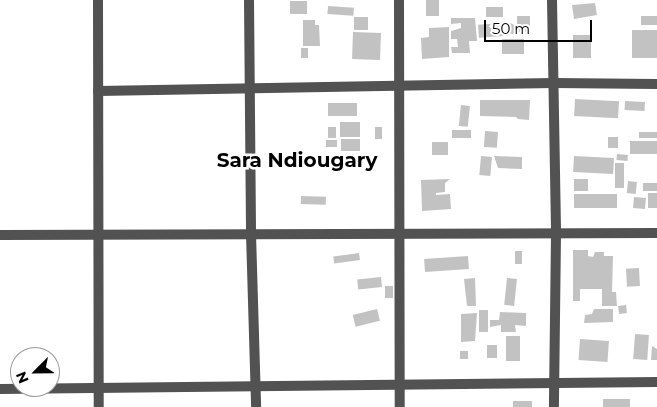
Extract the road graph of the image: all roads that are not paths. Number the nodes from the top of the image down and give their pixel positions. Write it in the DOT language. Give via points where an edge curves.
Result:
graph roads {
  1 [pos="98,0"];
  2 [pos="250,0"];
  3 [pos="398,0"];
  4 [pos="552,0"];
  5 [pos="553,83"];
  6 [pos="657,84"];
  7 [pos="399,87"];
  8 [pos="250,89"];
  9 [pos="98,91"];
  10 [pos="400,233"];
  11 [pos="657,233"];
  12 [pos="251,234"];
  13 [pos="99,235"];
  14 [pos="556,235"];
  15 [pos="0,236"];
  16 [pos="554,382"];
  17 [pos="657,382"];
  18 [pos="400,385"];
  19 [pos="257,387"];
  20 [pos="0,389"];
  21 [pos="99,389"];
  22 [pos="99,407"];
  23 [pos="256,407"];
  24 [pos="400,407"];
  25 [pos="554,407"];
  1 -- 9 [label="street"];
  2 -- 8 [label="street"];
  3 -- 7 [label="street"];
  4 -- 5 [label="street"];
  5 -- 6 [label="street"];
  5 -- 7 [label="street"];
  5 -- 14 [label="street"];
  7 -- 8 [label="street"];
  7 -- 10 [label="street"];
  8 -- 9 [label="street"];
  8 -- 12 [label="street"];
  9 -- 13 [label="street"];
  10 -- 12 [label="street"];
  10 -- 14 [label="street"];
  10 -- 18 [label="street"];
  11 -- 14 [label="street"];
  12 -- 13 [label="street"];
  12 -- 19 [label="street"];
  13 -- 15 [label="street"];
  13 -- 21 [label="street"];
  14 -- 16 [label="street"];
  16 -- 17 [label="street"];
  16 -- 18 [label="street"];
  16 -- 25 [label="street"];
  18 -- 19 [label="street"];
  18 -- 24 [label="street"];
  19 -- 21 [label="street"];
  19 -- 23 [label="street"];
  20 -- 21 [label="street"];
  21 -- 22 [label="street"];
}
